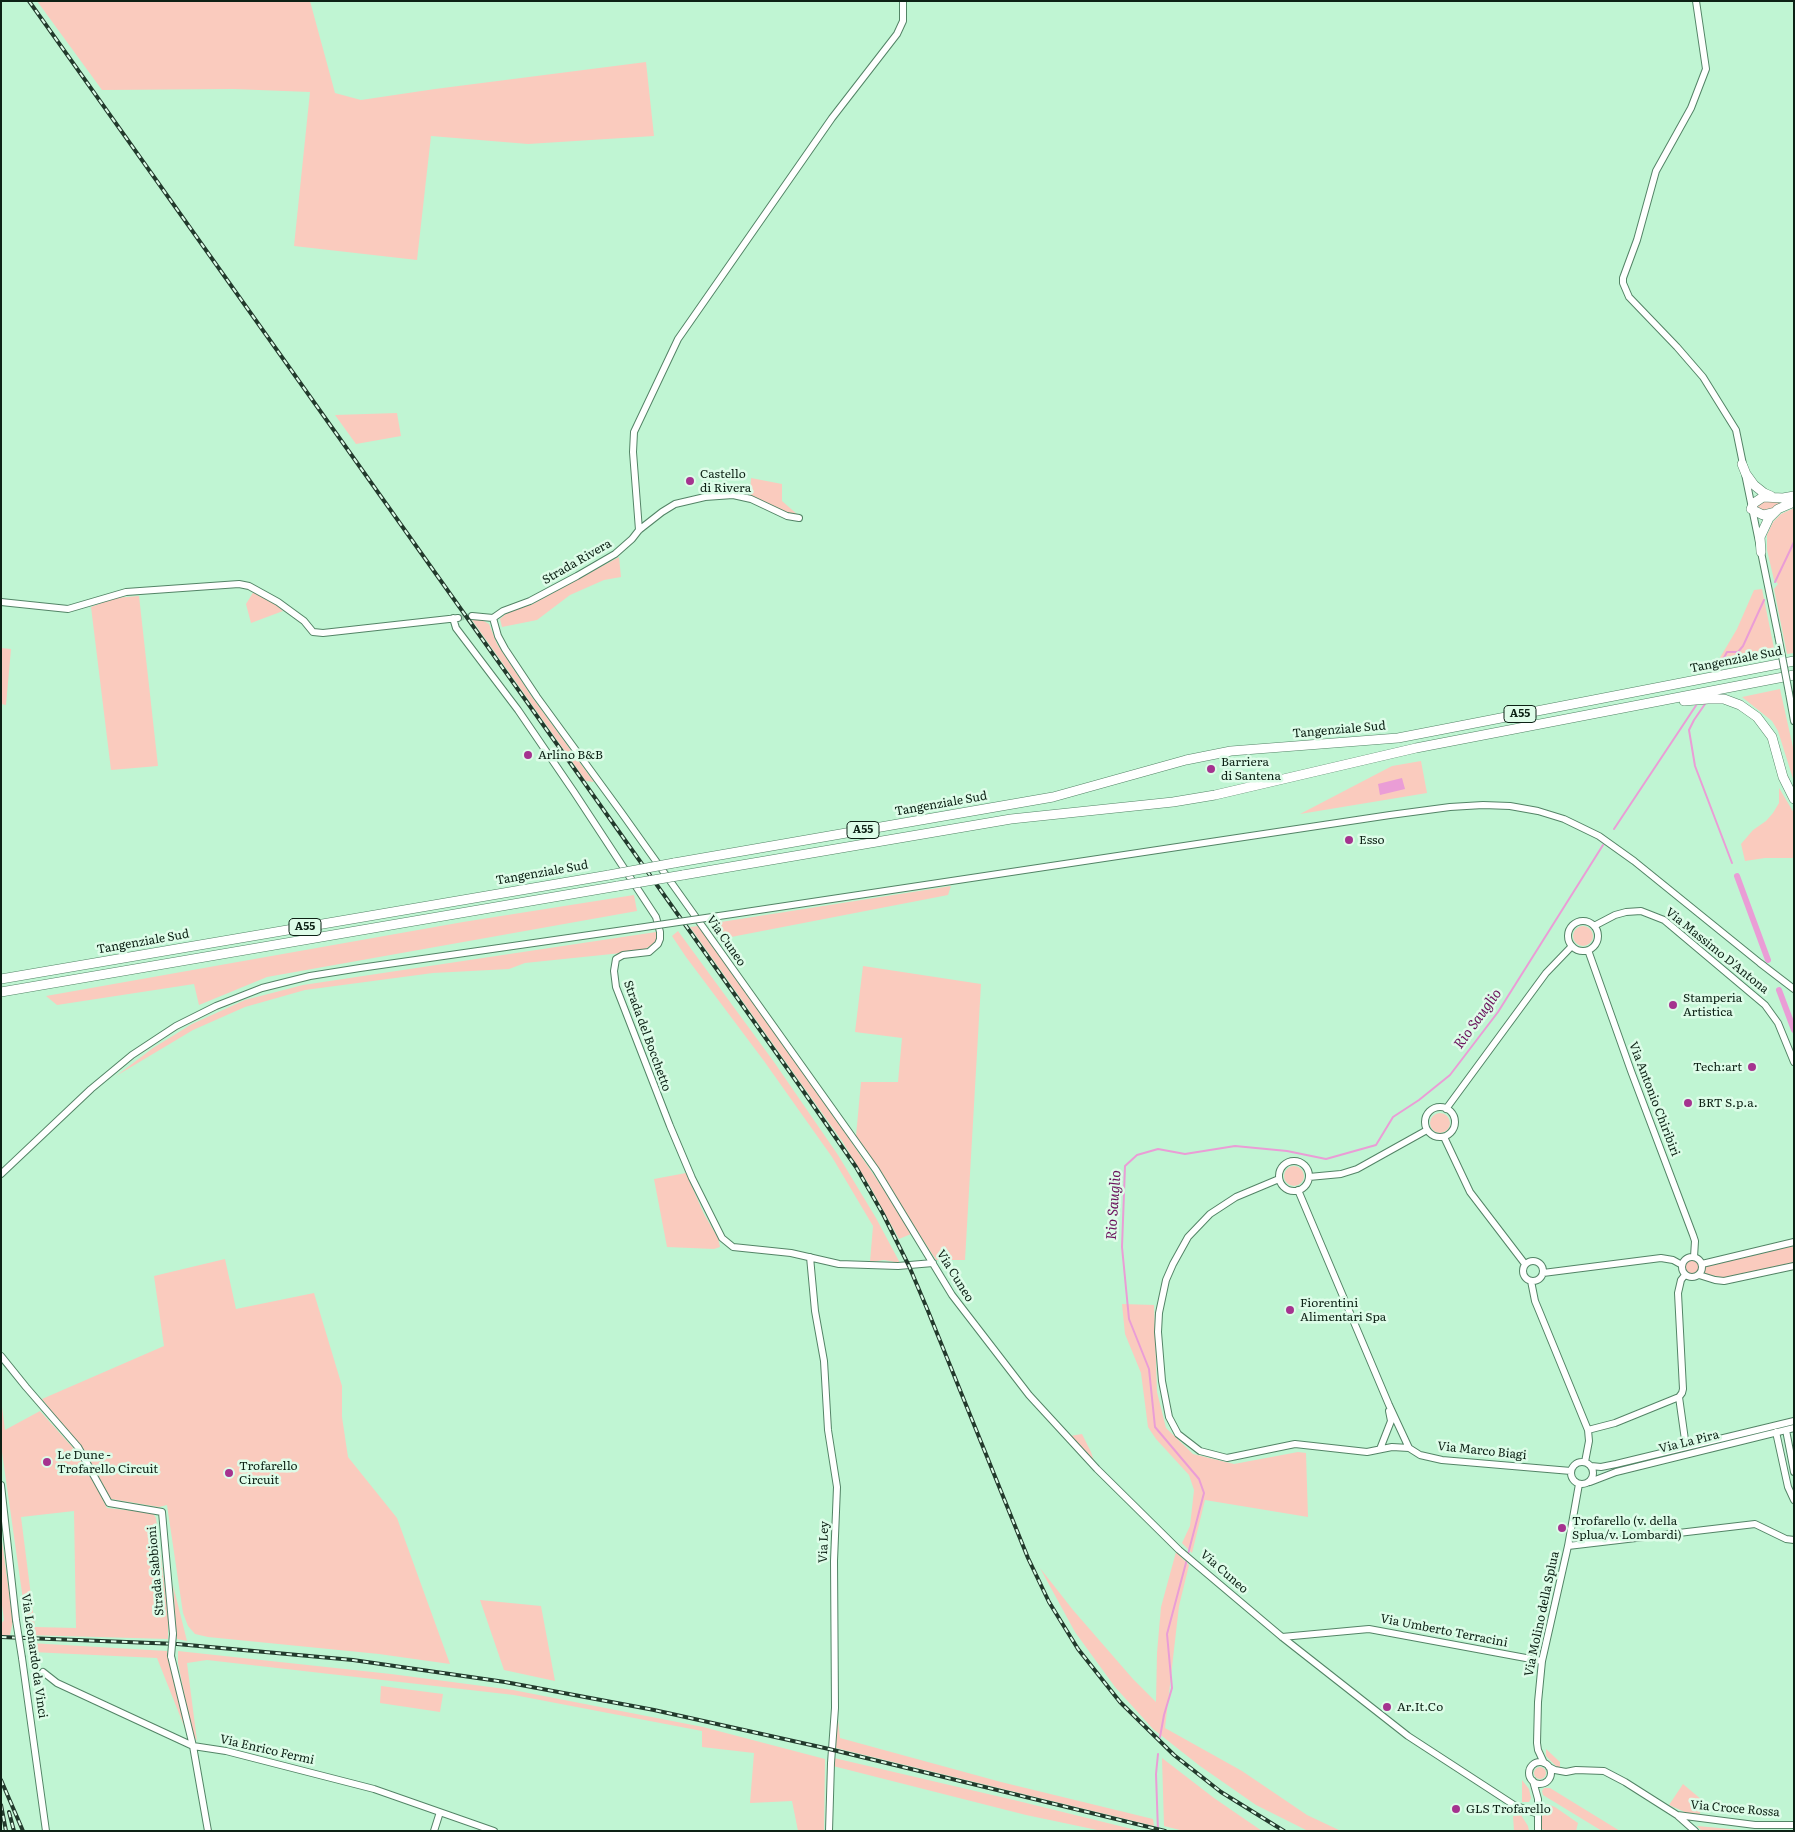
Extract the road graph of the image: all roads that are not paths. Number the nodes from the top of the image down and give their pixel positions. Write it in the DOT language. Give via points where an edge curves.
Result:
graph roads {
  1 [pos="903,1"];
  2 [pos="1696,1"];
  3 [pos="1742,464"];
  4 [pos="1773,496"];
  5 [pos="1794,496"];
  6 [pos="1794,502"];
  7 [pos="1751,508"];
  8 [pos="1775,512"];
  9 [pos="799,518"];
  10 [pos="640,530"];
  11 [pos="1761,552"];
  12 [pos="1,602"];
  13 [pos="472,616"];
  14 [pos="493,618"];
  15 [pos="1794,657"];
  16 [pos="1794,661"];
  17 [pos="1774,665"];
  18 [pos="1794,675"];
  19 [pos="1664,700"];
  20 [pos="1794,721"];
  21 [pos="1794,799"];
  22 [pos="1594,926"];
  23 [pos="1572,946"];
  24 [pos="1588,950"];
  25 [pos="1,979"];
  26 [pos="1794,988"];
  27 [pos="1,992"];
  28 [pos="1794,1062"];
  29 [pos="1446,1109"];
  30 [pos="1427,1130"];
  31 [pos="1444,1137"];
  32 [pos="1,1174"];
  33 [pos="1309,1177"];
  34 [pos="1279,1179"];
  35 [pos="1298,1190"];
  36 [pos="1794,1242"];
  37 [pos="810,1257"];
  38 [pos="1694,1257"];
  39 [pos="933,1262"];
  40 [pos="1525,1264"];
  41 [pos="1702,1264"];
  42 [pos="1682,1265"];
  43 [pos="1794,1266"];
  44 [pos="1543,1273"];
  45 [pos="1685,1275"];
  46 [pos="1699,1275"];
  47 [pos="1531,1281"];
  48 [pos="1,1356"];
  49 [pos="1679,1397"];
  50 [pos="1389,1405"];
  51 [pos="1794,1421"];
  52 [pos="1794,1428"];
  53 [pos="1588,1430"];
  54 [pos="1786,1430"];
  55 [pos="1776,1432"];
  56 [pos="1686,1446"];
  57 [pos="1409,1448"];
  58 [pos="1380,1449"];
  59 [pos="1584,1462"];
  60 [pos="1591,1466"];
  61 [pos="1784,1468"];
  62 [pos="1793,1469"];
  63 [pos="1571,1471"];
  64 [pos="1590,1482"];
  65 [pos="1579,1484"];
  66 [pos="1,1485"];
  67 [pos="1794,1500"];
  68 [pos="1794,1540"];
  69 [pos="1568,1546"];
  70 [pos="1282,1637"];
  71 [pos="1542,1661"];
  72 [pos="44,1672"];
  73 [pos="192,1746"];
  74 [pos="1538,1750"];
  75 [pos="1534,1765"];
  76 [pos="1547,1765"];
  77 [pos="1566,1772"];
  78 [pos="1533,1781"];
  79 [pos="1546,1782"];
  80 [pos="1538,1799"];
  81 [pos="440,1812"];
  82 [pos="1538,1814"];
  83 [pos="1677,1815"];
  84 [pos="1794,1825"];
  85 [pos="46,1831"];
  86 [pos="208,1831"];
  87 [pos="434,1831"];
  88 [pos="494,1831"];
  89 [pos="828,1831"];
  90 [pos="1538,1831"];
  91 [pos="1695,1831"];
  1 -- 10 [label="street" via="903,21 897,34 832,118 678,339 634,432"];
  2 -- 3 [label="street" via="1706,69 1691,108 1656,171 1623,283 1629,297 1703,377 1736,430"];
  3 -- 4 [label="highway" via="1754,485"];
  3 -- 7 [label="street"];
  4 -- 5 [label="highway"];
  4 -- 7 [label="highway" via="1760,498"];
  6 -- 8 [label="highway"];
  7 -- 8 [label="highway" via="1764,515"];
  7 -- 11 [label="street"];
  8 -- 11 [label="highway" via="1762,532"];
  9 -- 10 [label="street, Strada Rivera" via="787,516 751,499 732,495 705,497 676,504"];
  10 -- 14 [label="street, Strada Rivera" via="615,554 541,596"];
  11 -- 20 [label="street, bridge"];
  12 -- 37 [label="street, Strada del Bocchetto" via="68,609 126,592 239,584 278,602 313,632 456,618 456,628 518,710 656,917 660,932 658,944 649,952 616,959 616,988 658,1099 719,1234 734,1247"];
  13 -- 14 [label="street"];
  14 -- 39 [label="street, Via Cuneo" via="505,649 537,697 876,1170"];
  15 -- 17 [label="highway"];
  16 -- 17 [label="highway, Tangenziale Sud / A55"];
  17 -- 25 [label="highway, Tangenziale Sud / A55, bridge" via="1398,738 1230,751 1053,797"];
  18 -- 19 [label="highway, Tangenziale Sud / A55"];
  19 -- 21 [label="highway" via="1720,699 1752,712 1772,737 1783,777"];
  19 -- 27 [label="highway, Tangenziale Sud / A55, bridge" via="1416,748 1215,795 1010,818"];
  22 -- 23 [label="street" via="1583,922 1573,926 1569,935"];
  22 -- 24 [label="street" via="1597,942"];
  22 -- 28 [label="street, Via Massimo D'Antona" via="1626,912 1642,911 1664,920 1764,1005 1778,1023"];
  23 -- 24 [label="street"];
  23 -- 29 [label="street" via="1546,973"];
  24 -- 38 [label="street, Via Antonio Chiribiri" via="1693,1234"];
  26 -- 32 [label="street, bridge" via="1599,836 1538,811 1510,806 1450,807 360,968 262,988 176,1026 132,1055"];
  29 -- 30 [label="street" via="1437,1108 1428,1113 1425,1121"];
  29 -- 31 [label="street" via="1453,1116 1454,1126"];
  30 -- 31 [label="street" via="1434,1136"];
  30 -- 33 [label="street" via="1357,1169"];
  31 -- 40 [label="street" via="1470,1192"];
  33 -- 34 [label="street" via="1304,1165 1292,1161 1280,1169"];
  33 -- 35 [label="street" via="1306,1185"];
  34 -- 35 [label="street" via="1284,1187"];
  34 -- 58 [label="street, Via Marco Biagi" via="1236,1196 1210,1214 1188,1237 1173,1264 1162,1295 1158,1332 1168,1417 1178,1434 1189,1444 1200,1451 1227,1458 1295,1444 1367,1452"];
  35 -- 50 [label="street"];
  36 -- 41 [label="street"];
  37 -- 39 [label="street, Strada del Bocchetto" via="839,1264 869,1266"];
  37 -- 89 [label="street, Via Ley" via="837,1487 835,1708"];
  38 -- 41 [label="street"];
  38 -- 42 [label="street" via="1685,1259"];
  39 -- 70 [label="street, Via Cuneo" via="983,1337 1097,1469 1179,1550"];
  40 -- 44 [label="street" via="1531,1260 1538,1261"];
  40 -- 47 [label="street" via="1523,1273"];
  41 -- 46 [label="street"];
  42 -- 44 [label="street" via="1661,1258"];
  42 -- 45 [label="street"];
  43 -- 46 [label="street" via="1724,1281"];
  44 -- 47 [label="street"];
  45 -- 46 [label="street"];
  45 -- 49 [label="street" via="1678,1292 1683,1389"];
  47 -- 53 [label="street" via="1535,1301"];
  48 -- 73 [label="street, Strada Sabbioni, bridge" via="78,1447 109,1503 162,1512 172,1611 171,1656"];
  49 -- 53 [label="street" via="1615,1423"];
  49 -- 56 [label="street"];
  50 -- 57 [label="street"];
  50 -- 58 [label="street" via="1391,1421"];
  51 -- 56 [label="street, Via La Pira"];
  52 -- 54 [label="street, Via La Pira"];
  53 -- 59 [label="street"];
  54 -- 55 [label="street, Via La Pira"];
  54 -- 62 [label="street"];
  55 -- 61 [label="street"];
  55 -- 64 [label="street, Via La Pira" via="1616,1472"];
  56 -- 60 [label="street, Via La Pira" via="1601,1467"];
  57 -- 58 [label="street, Via Marco Biagi" via="1392,1446"];
  57 -- 63 [label="street, Via Marco Biagi" via="1420,1455 1442,1460"];
  59 -- 60 [label="street"];
  59 -- 63 [label="street" via="1575,1465"];
  60 -- 64 [label="street" via="1594,1472"];
  61 -- 62 [label="street"];
  61 -- 67 [label="street"];
  63 -- 65 [label="street" via="1572,1478"];
  64 -- 65 [label="street"];
  65 -- 69 [label="street, Via Molino della Splua"];
  66 -- 85 [label="street, Via Leonardo da Vinci, bridge" via="16,1620"];
  68 -- 69 [label="street" via="1755,1524"];
  69 -- 71 [label="street, Via Molino della Splua"];
  70 -- 71 [label="street, Via Umberto Terracini" via="1369,1628"];
  70 -- 82 [label="street, Via Cuneo" via="1408,1736 1514,1805"];
  71 -- 74 [label="street, Via Molino della Splua"];
  72 -- 73 [label="street, Via Enrico Fermi" via="57,1683"];
  73 -- 81 [label="street, Via Enrico Fermi" via="226,1751 374,1789"];
  73 -- 86 [label="street, Strada Sabbioni"];
  74 -- 75 [label="street, Via Molino della Splua"];
  74 -- 76 [label="street, Via Molino della Splua"];
  75 -- 76 [label="street"];
  75 -- 78 [label="street" via="1530,1774"];
  76 -- 77 [label="street, Via Croce Rossa"];
  76 -- 79 [label="street" via="1551,1774"];
  77 -- 79 [label="street, Via Croce Rossa"];
  77 -- 83 [label="street, Via Croce Rossa" via="1604,1771"];
  78 -- 79 [label="street"];
  78 -- 80 [label="street"];
  79 -- 80 [label="street"];
  80 -- 82 [label="street"];
  81 -- 87 [label="street"];
  81 -- 88 [label="street, Via Enrico Fermi"];
  82 -- 90 [label="street"];
  83 -- 84 [label="street, Via Croce Rossa" via="1756,1825"];
  83 -- 91 [label="street"];
}
